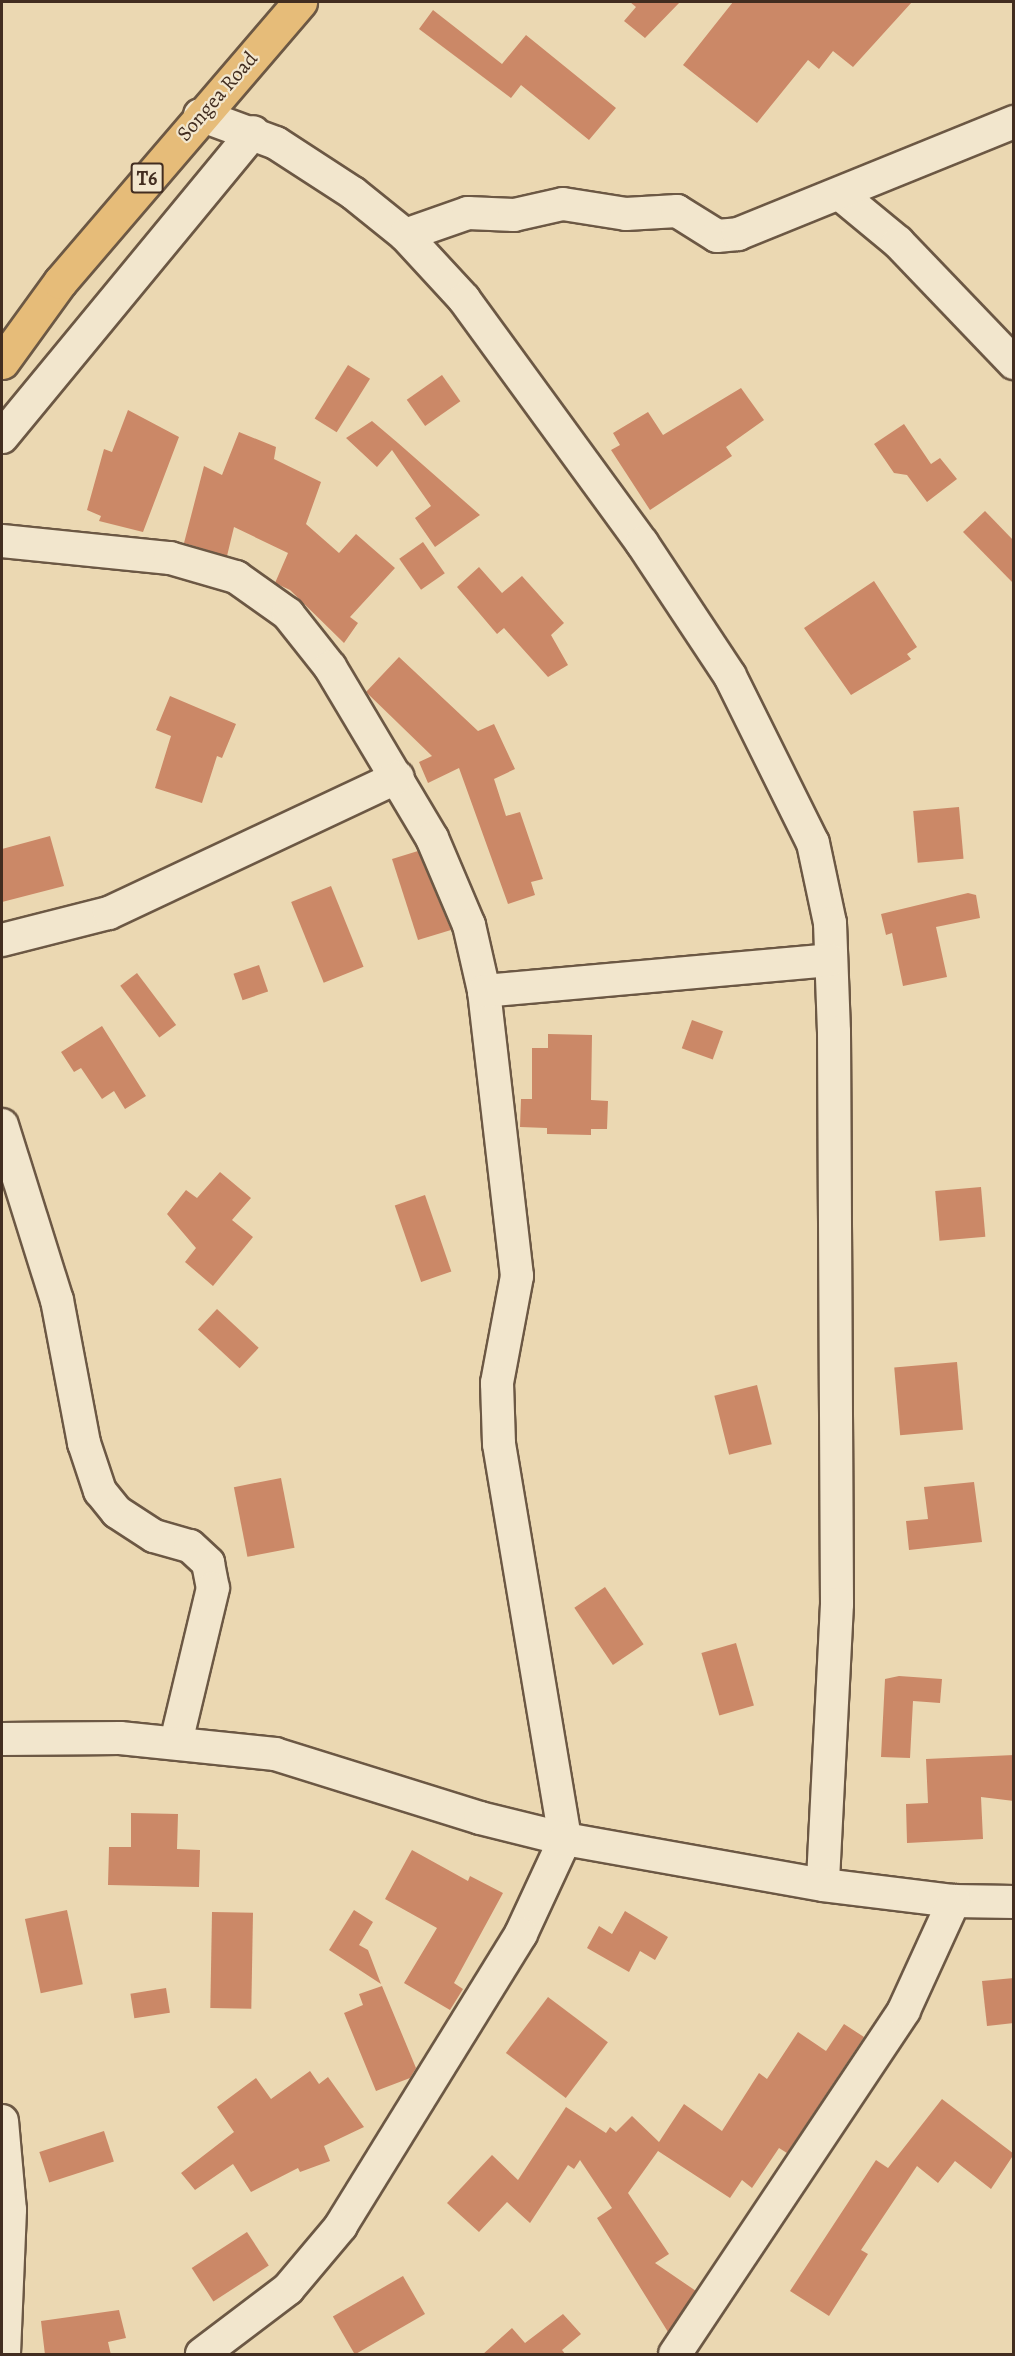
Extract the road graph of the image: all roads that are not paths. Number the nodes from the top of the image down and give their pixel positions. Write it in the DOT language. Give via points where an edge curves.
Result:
graph roads {
  1 [pos="300,2"];
  2 [pos="200,115"];
  3 [pos="1014,122"];
  4 [pos="253,132"];
  5 [pos="841,195"];
  6 [pos="405,235"];
  7 [pos="2,362"];
  8 [pos="1014,363"];
  9 [pos="2,437"];
  10 [pos="2,541"];
  11 [pos="398,777"];
  12 [pos="2,940"];
  13 [pos="831,960"];
  14 [pos="484,991"];
  15 [pos="2,1125"];
  16 [pos="2,1739"];
  17 [pos="176,1742"];
  18 [pos="565,1839"];
  19 [pos="823,1885"];
  20 [pos="954,1901"];
  21 [pos="1014,1902"];
  22 [pos="2,2121"];
  23 [pos="3,2347"];
  24 [pos="213,2352"];
  25 [pos="675,2355"];
  1 -- 2 [label="highway, Songea Road / T6"];
  2 -- 4 [label="street"];
  2 -- 7 [label="highway, Songea Road / T6"];
  3 -- 5 [label="street"];
  4 -- 6 [label="street" via="353,193"];
  4 -- 9 [label="street"];
  5 -- 6 [label="street" via="724,236 677,211 626,214 563,204 514,215 468,213"];
  5 -- 8 [label="street" via="898,242"];
  6 -- 13 [label="street" via="464,299 642,543 730,676 813,843 830,923"];
  10 -- 11 [label="street" via="197,564 264,594 311,641"];
  11 -- 12 [label="street" via="109,913"];
  11 -- 14 [label="street" via="454,881"];
  13 -- 14 [label="street"];
  13 -- 19 [label="street" via="837,1604"];
  14 -- 18 [label="street" via="517,1276 497,1383 499,1444"];
  15 -- 17 [label="street" via="57,1300 84,1443 100,1491 117,1512 145,1530 190,1546 208,1563 213,1588"];
  16 -- 17 [label="street"];
  17 -- 18 [label="street" via="275,1754 480,1818"];
  18 -- 19 [label="street"];
  18 -- 24 [label="street" via="521,1934 341,2226 288,2289"];
  19 -- 20 [label="street"];
  20 -- 21 [label="street"];
  20 -- 25 [label="street" via="904,2010"];
  22 -- 23 [label="street" via="10,2210"];
}
